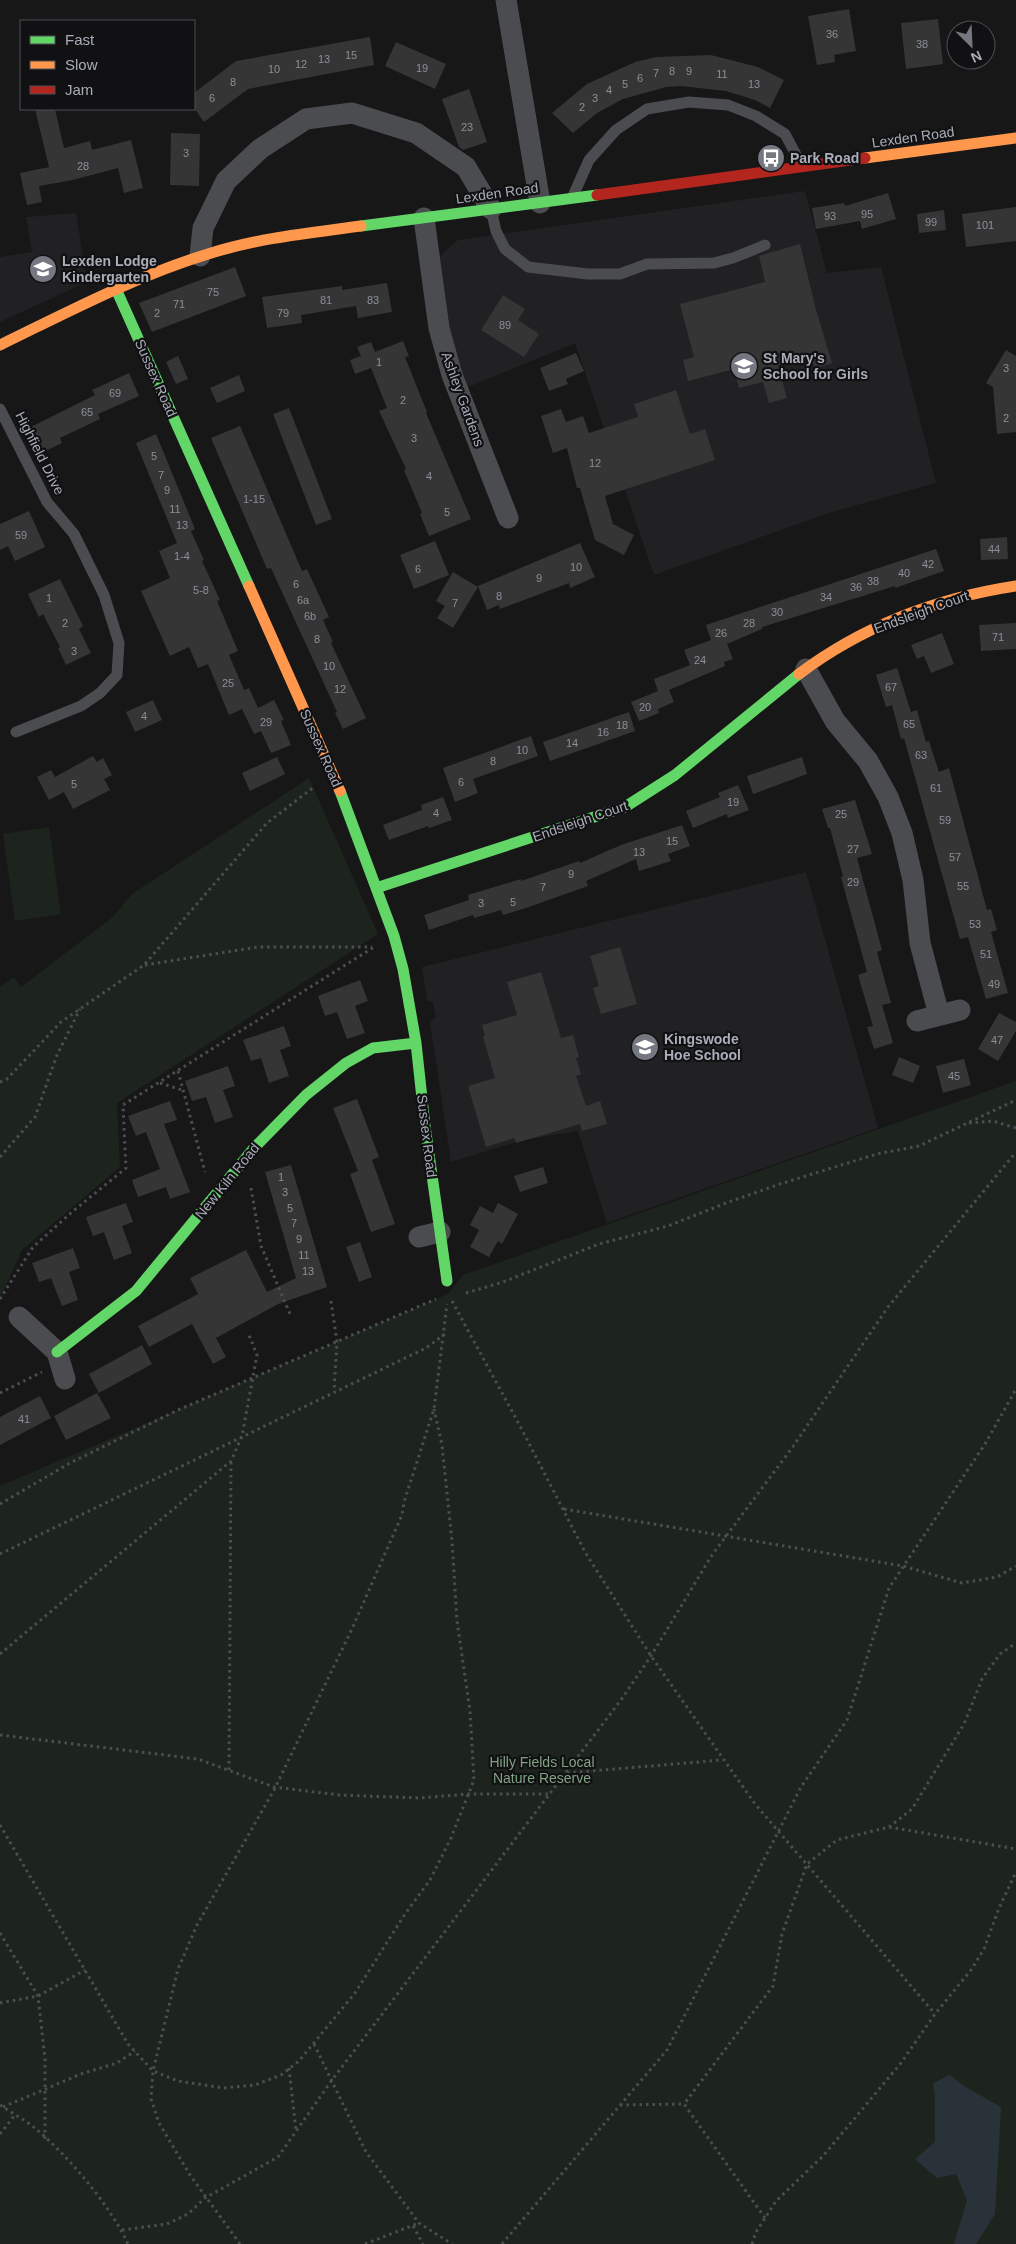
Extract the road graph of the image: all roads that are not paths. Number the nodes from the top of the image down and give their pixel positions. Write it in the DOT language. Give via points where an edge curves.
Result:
graph roads {
  1 [pos="506,0"];
  2 [pos="1016,138"];
  3 [pos="803,167"];
  4 [pos="572,198"];
  5 [pos="540,203"];
  6 [pos="491,209"];
  7 [pos="424,218"];
  8 [pos="765,245"];
  9 [pos="200,256"];
  10 [pos="116,289"];
  11 [pos="0,345"];
  12 [pos="0,409"];
  13 [pos="508,518"];
  14 [pos="1016,586"];
  15 [pos="806,669"];
  16 [pos="16,732"];
  17 [pos="376,888"];
  18 [pos="960,1010"];
  19 [pos="938,1015"];
  20 [pos="917,1021"];
  21 [pos="416,1043"];
  22 [pos="440,1232"];
  23 [pos="419,1237"];
  24 [pos="447,1280"];
  25 [pos="19,1317"];
  26 [pos="61,1364"];
  1 -- 5 [label="street"];
  2 -- 3 [label="street, Lexden Road"];
  3 -- 4 [label="street, Lexden Road"];
  3 -- 4 [label="lane" via="785,134 756,116 728,105 689,102 647,109 616,130 589,160"];
  4 -- 5 [label="street, Lexden Road"];
  5 -- 6 [label="street, Lexden Road"];
  6 -- 7 [label="street, Lexden Road"];
  6 -- 8 [label="lane" via="505,250 528,267 620,274 647,264 714,263"];
  6 -- 9 [label="street" via="466,167 416,133 352,113 306,119 260,148 226,181 203,228"];
  7 -- 9 [label="street, Lexden Road" via="276,238"];
  7 -- 13 [label="street, Ashley Gardens" via="439,328 452,375"];
  9 -- 10 [label="street, Lexden Road"];
  10 -- 11 [label="street, Lexden Road"];
  10 -- 17 [label="street, Sussex Road" via="332,773"];
  12 -- 16 [label="lane, Highfield Drive" via="47,502 74,534 104,595 119,643 117,674 100,693 81,706"];
  14 -- 15 [label="street, Endsleigh Court" via="984,590 911,612 855,636"];
  15 -- 17 [label="street, Endsleigh Court" via="644,798"];
  15 -- 19 [label="street" via="835,721 868,761 892,806 913,880 920,943"];
  17 -- 21 [label="street, Sussex Road" via="404,969"];
  18 -- 19 [label="street"];
  19 -- 20 [label="street"];
  21 -- 22 [label="street, Sussex Road"];
  21 -- 26 [label="street, New Kiln Road" via="373,1048 346,1063 306,1095 245,1158 136,1291"];
  22 -- 23 [label="street"];
  22 -- 24 [label="street, Sussex Road"];
  25 -- 26 [label="street"];
}
